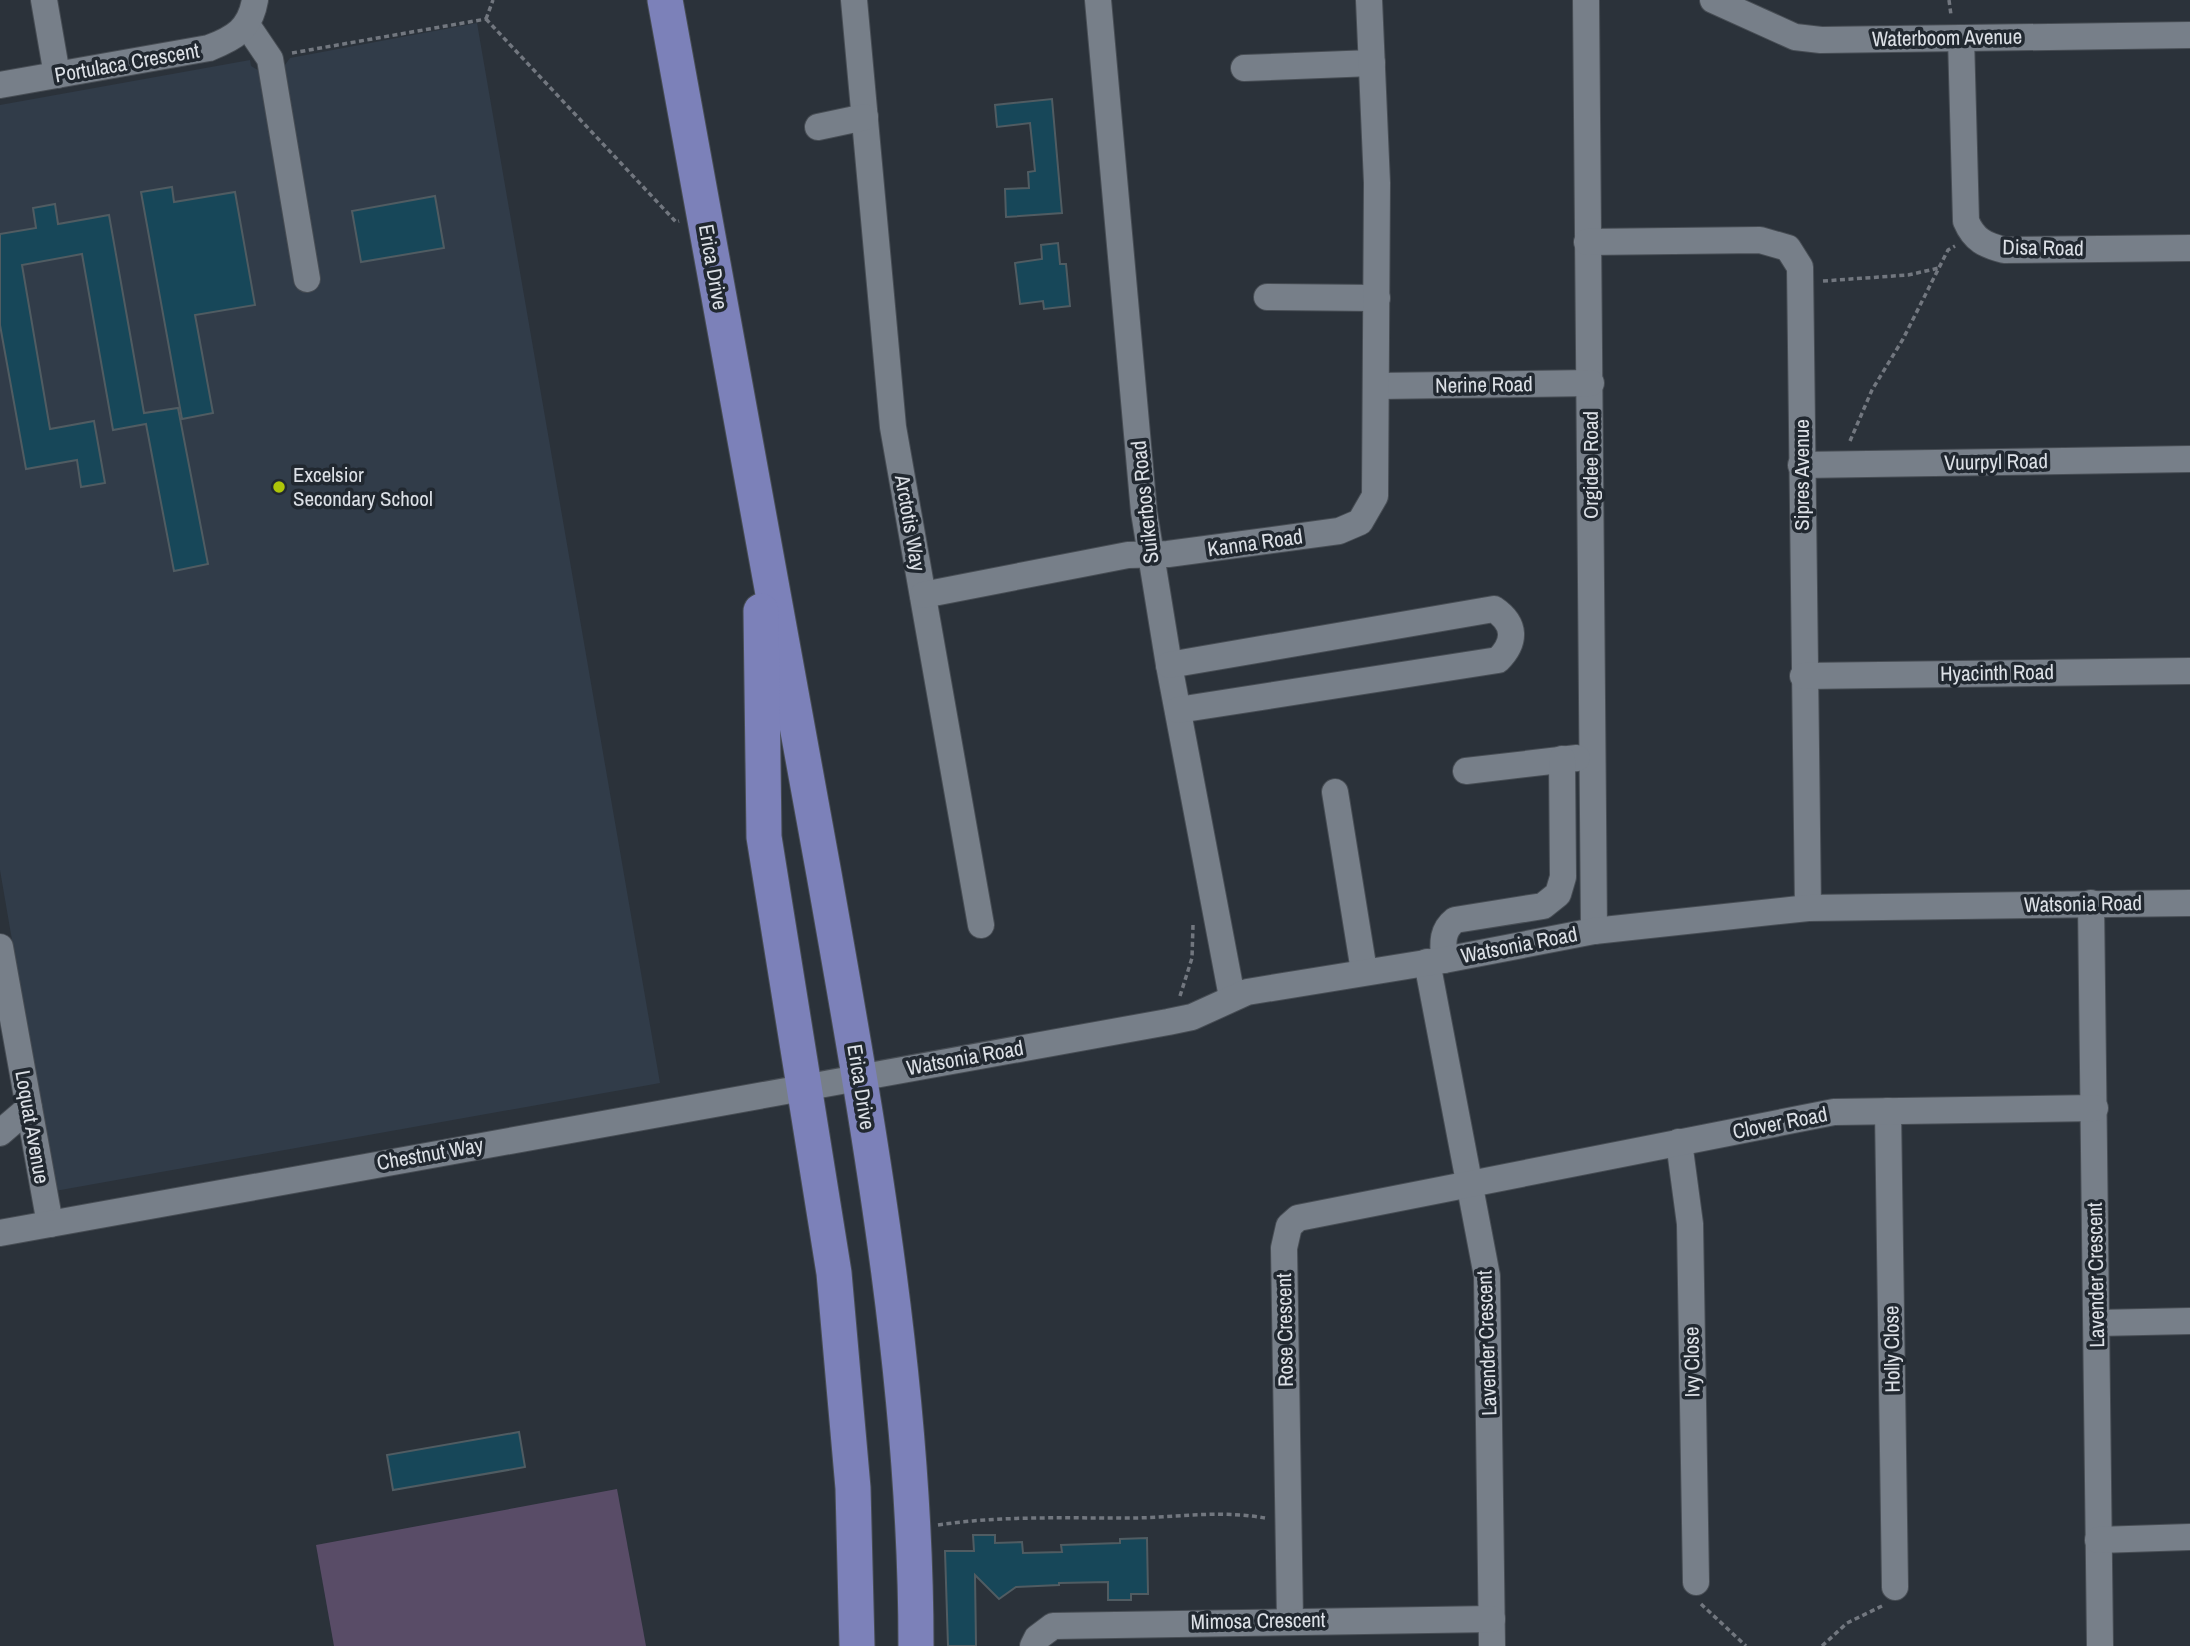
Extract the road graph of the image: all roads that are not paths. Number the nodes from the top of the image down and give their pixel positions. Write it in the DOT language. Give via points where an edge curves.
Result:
graph roads {
  1 [pos="44,0"];
  2 [pos="255,0"];
  3 [pos="665,0"];
  4 [pos="854,0"];
  5 [pos="1098,0"];
  6 [pos="1369,0"];
  7 [pos="1586,0"];
  8 [pos="1713,0"];
  9 [pos="247,25"];
  10 [pos="2190,35"];
  11 [pos="1961,38"];
  12 [pos="1372,63"];
  13 [pos="1244,68"];
  14 [pos="57,75"];
  15 [pos="0,85"];
  16 [pos="865,117"];
  17 [pos="818,127"];
  18 [pos="1587,242"];
  19 [pos="2190,248"];
  20 [pos="307,279"];
  21 [pos="1267,297"];
  22 [pos="1377,298"];
  23 [pos="1591,383"];
  24 [pos="1377,386"];
  25 [pos="2190,459"];
  26 [pos="1801,465"];
  27 [pos="760,534"];
  28 [pos="1150,555"];
  29 [pos="923,594"];
  30 [pos="1169,665"];
  31 [pos="2190,671"];
  32 [pos="1803,676"];
  33 [pos="1178,710"];
  34 [pos="1593,756"];
  35 [pos="1562,759"];
  36 [pos="1466,771"];
  37 [pos="1335,792"];
  38 [pos="2091,903"];
  39 [pos="2190,903"];
  40 [pos="1808,908"];
  41 [pos="981,925"];
  42 [pos="1594,930"];
  43 [pos="0,947"];
  44 [pos="1436,961"];
  45 [pos="1364,971"];
  46 [pos="3,982"];
  47 [pos="1233,997"];
  48 [pos="860,1077"];
  49 [pos="806,1085"];
  50 [pos="29,1108"];
  51 [pos="2095,1108"];
  52 [pos="1888,1111"];
  53 [pos="2,1128"];
  54 [pos="1679,1142"];
  55 [pos="1469,1184"];
  56 [pos="50,1224"];
  57 [pos="0,1233"];
  58 [pos="2190,1321"];
  59 [pos="2097,1323"];
  60 [pos="2190,1537"];
  61 [pos="2098,1540"];
  62 [pos="1697,1592"];
  63 [pos="1889,1596"];
  64 [pos="1492,1619"];
  65 [pos="1290,1620"];
  66 [pos="857,1646"];
  67 [pos="916,1646"];
  68 [pos="1032,1646"];
  69 [pos="1492,1646"];
  70 [pos="2100,1646"];
  1 -- 14 [label="street"];
  2 -- 9 [label="street"];
  3 -- 27 [label="main road, Erica Drive"];
  4 -- 16 [label="street, Arctotis Way"];
  5 -- 28 [label="street, Suikerbos Road"];
  6 -- 12 [label="street, Kanna Road"];
  7 -- 18 [label="street, Orgidee Road"];
  8 -- 11 [label="street, Waterboom Avenue" via="1796,37"];
  9 -- 14 [label="street, Portulaca Crescent" via="236,38 209,48"];
  9 -- 20 [label="street" via="270,59"];
  10 -- 11 [label="street, Waterboom Avenue"];
  11 -- 19 [label="street, Disa Road" via="1966,221 1971,234 2004,250"];
  12 -- 13 [label="street"];
  12 -- 22 [label="street, Kanna Road"];
  14 -- 15 [label="street, Portulaca Crescent"];
  16 -- 17 [label="street"];
  16 -- 29 [label="street, Arctotis Way" via="894,428"];
  18 -- 23 [label="street, Orgidee Road"];
  18 -- 26 [label="street, Sipres Avenue" via="1775,242 1793,255 1800,267 1801,285"];
  21 -- 22 [label="street"];
  22 -- 24 [label="street, Kanna Road"];
  23 -- 24 [label="street, Nerine Road"];
  23 -- 34 [label="street, Orgidee Road"];
  24 -- 28 [label="street, Kanna Road" via="1375,496 1360,522 1339,531"];
  25 -- 26 [label="street, Vuurpyl Road"];
  26 -- 32 [label="street, Sipres Avenue"];
  27 -- 48 [label="main road, Erica Drive"];
  27 -- 49 [label="main road, Erica Drive" via="764,837"];
  28 -- 29 [label="street, Kanna Road" via="1128,555"];
  28 -- 30 [label="street, Suikerbos Road"];
  29 -- 41 [label="street, Arctotis Way"];
  30 -- 33 [label="street, Suikerbos Road"];
  30 -- 33 [label="street" via="1494,609 1506,617 1513,631 1510,648 1498,660"];
  31 -- 32 [label="street, Hyacinth Road"];
  32 -- 40 [label="street, Sipres Avenue"];
  33 -- 47 [label="street, Suikerbos Road"];
  34 -- 35 [label="street"];
  34 -- 42 [label="street, Orgidee Road"];
  35 -- 36 [label="street"];
  35 -- 44 [label="street, Lavender Crescent" via="1563,877 1558,894 1543,906 1455,920 1447,926"];
  37 -- 45 [label="street"];
  38 -- 39 [label="street, Watsonia Road"];
  38 -- 40 [label="street, Watsonia Road"];
  38 -- 51 [label="street, Lavender Crescent"];
  40 -- 42 [label="street, Watsonia Road"];
  42 -- 44 [label="street, Watsonia Road"];
  43 -- 46 [label="street, Loquat Avenue"];
  44 -- 45 [label="street, Watsonia Road"];
  44 -- 55 [label="street, Lavender Crescent"];
  45 -- 47 [label="street, Watsonia Road"];
  46 -- 50 [label="street, Loquat Avenue"];
  47 -- 48 [label="street, Watsonia Road" via="1192,1017"];
  48 -- 49 [label="street, Chestnut Way"];
  48 -- 67 [label="main road, Erica Drive" via="907,1429"];
  49 -- 56 [label="street, Chestnut Way"];
  49 -- 66 [label="main road, Erica Drive" via="846,1380"];
  50 -- 53 [label="street"];
  50 -- 56 [label="street, Loquat Avenue"];
  51 -- 52 [label="street, Clover Road"];
  51 -- 59 [label="street, Lavender Crescent"];
  52 -- 54 [label="street, Clover Road" via="1834,1112"];
  52 -- 63 [label="street, Holly Close"];
  54 -- 55 [label="street, Clover Road"];
  54 -- 62 [label="street, Ivy Close" via="1690,1224"];
  55 -- 64 [label="street, Lavender Crescent" via="1487,1276"];
  55 -- 65 [label="street, Rose Crescent" via="1307,1215 1289,1226 1284,1248"];
  56 -- 57 [label="street, Chestnut Way"];
  58 -- 59 [label="street"];
  59 -- 61 [label="street, Lavender Crescent"];
  60 -- 61 [label="street"];
  61 -- 70 [label="street, Lavender Crescent"];
  64 -- 65 [label="street, Mimosa Crescent"];
  64 -- 69 [label="street, Lavender Crescent"];
  65 -- 68 [label="street, Mimosa Crescent" via="1053,1626"];
}
